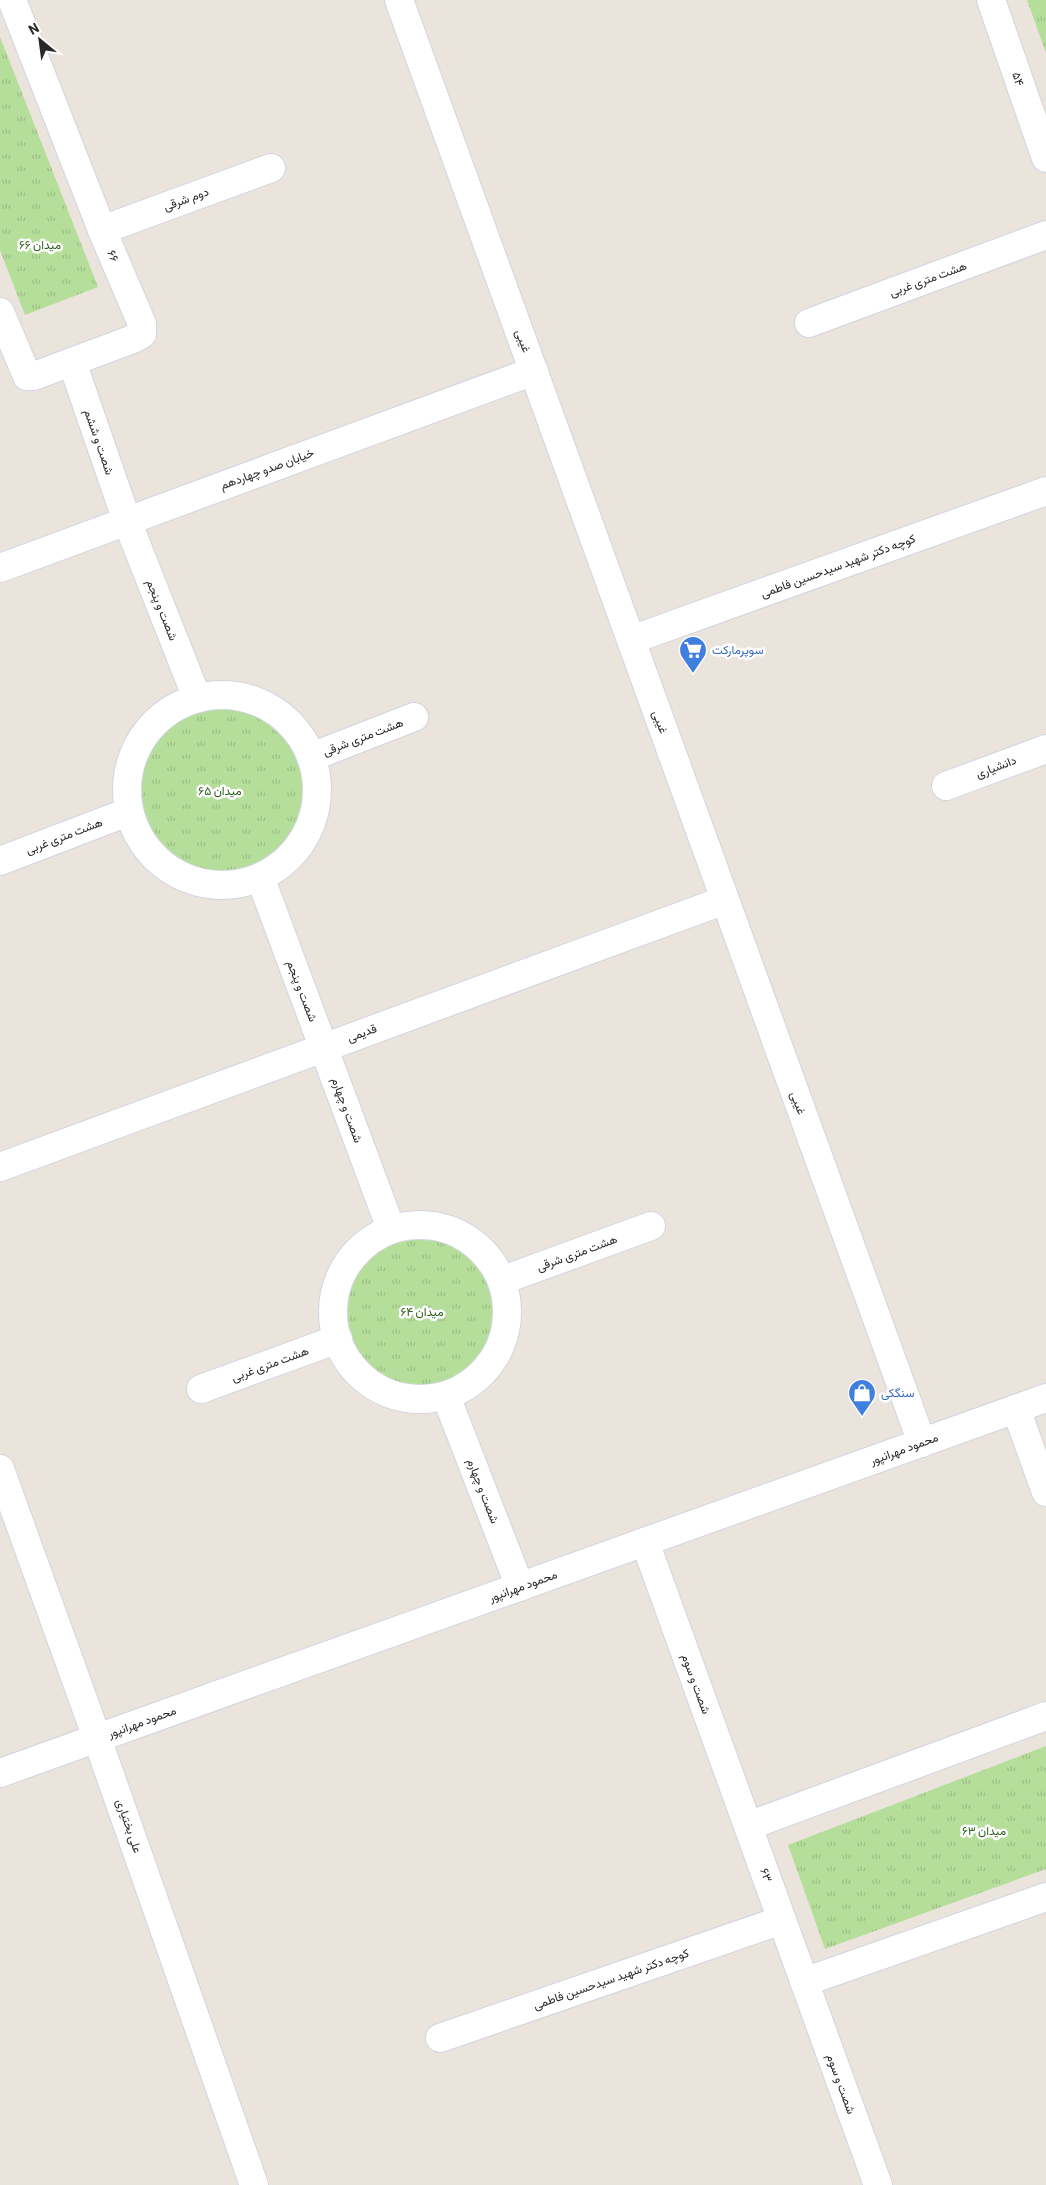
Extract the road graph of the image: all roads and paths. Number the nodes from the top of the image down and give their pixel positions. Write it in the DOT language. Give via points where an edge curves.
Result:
graph roads {
  1 [pos="12,0"];
  2 [pos="399,0"];
  3 [pos="991,0"];
  4 [pos="1046,158"];
  5 [pos="271,168"];
  6 [pos="102,230"];
  7 [pos="1046,235"];
  8 [pos="0,312"];
  9 [pos="809,323"];
  10 [pos="72,362"];
  11 [pos="534,371"];
  12 [pos="1046,492"];
  13 [pos="127,521"];
  14 [pos="0,568"];
  15 [pos="631,640"];
  16 [pos="197,698"];
  17 [pos="414,717"];
  18 [pos="1046,749"];
  19 [pos="311,757"];
  20 [pos="946,786"];
  21 [pos="128,812"];
  22 [pos="0,861"];
  23 [pos="260,877"];
  24 [pos="725,900"];
  25 [pos="324,1048"];
  26 [pos="0,1167"];
  27 [pos="651,1226"];
  28 [pos="391,1229"];
  29 [pos="503,1280"];
  30 [pos="338,1339"];
  31 [pos="201,1389"];
  32 [pos="446,1396"];
  33 [pos="1046,1398"];
  34 [pos="1016,1409"];
  35 [pos="922,1443"];
  36 [pos="0,1469"];
  37 [pos="1046,1492"];
  38 [pos="645,1542"];
  39 [pos="520,1587"];
  40 [pos="1046,1716"];
  41 [pos="98,1738"];
  42 [pos="0,1772"];
  43 [pos="748,1826"];
  44 [pos="1046,1897"];
  45 [pos="782,1920"];
  46 [pos="804,1982"];
  47 [pos="440,2038"];
  48 [pos="254,2185"];
  49 [pos="878,2185"];
  1 -- 6 [label="street, ۶۶"];
  2 -- 11 [label="street, غیبی"];
  3 -- 4 [label="street, ۵۴"];
  5 -- 6 [label="street, دوم شرقی"];
  6 -- 10 [label="street, ۶۶" via="142,324 142,334"];
  7 -- 9 [label="street, هشت متری غربی"];
  8 -- 10 [label="street, ۶۶" via="27,376"];
  10 -- 13 [label="street, شصت و ششم"];
  11 -- 13 [label="street, خیابان صدو چهاردهم"];
  11 -- 15 [label="street, غیبی"];
  12 -- 15 [label="street, کوچه دکتر شهید سیدحسین فاطمی"];
  13 -- 14 [label="street, خیابان صدو چهاردهم"];
  13 -- 16 [label="street, شصت و پنجم"];
  15 -- 24 [label="street, غیبی"];
  16 -- 19 [label="street" via="225,694 252,700 277,712 298,732"];
  16 -- 21 [label="street" via="170,710 148,729 134,754 126,783"];
  17 -- 19 [label="street, هشت متری شرقی"];
  18 -- 20 [label="street, دانشیاری"];
  19 -- 23 [label="street" via="317,784 314,813 307,831 284,862"];
  21 -- 22 [label="street, هشت متری غربی"];
  21 -- 23 [label="street" via="139,838 150,852 179,875 205,884 233,885"];
  23 -- 25 [label="street, شصت و پنجم"];
  24 -- 25 [label="street, قدیمی"];
  24 -- 35 [label="street, غیبی"];
  25 -- 26 [label="street, قدیمی"];
  25 -- 28 [label="street, شصت و چهارم"];
  27 -- 29 [label="street, هشت متری شرقی"];
  28 -- 29 [label="street" via="414,1224 442,1226 468,1237 489,1256"];
  28 -- 30 [label="street" via="362,1246 344,1267 334,1296 333,1325"];
  29 -- 32 [label="street" via="509,1307 505,1335 494,1360 473,1382"];
  30 -- 31 [label="street, هشت متری غربی"];
  30 -- 32 [label="street" via="343,1354 362,1377 386,1393 416,1400"];
  32 -- 39 [label="street, شصت و چهارم"];
  33 -- 34 [label="street, محمود مهرانپور"];
  34 -- 35 [label="street, محمود مهرانپور"];
  34 -- 37 [label="street"];
  35 -- 38 [label="street, محمود مهرانپور"];
  36 -- 41 [label="street, علی بختیاری"];
  38 -- 39 [label="street, محمود مهرانپور"];
  38 -- 43 [label="street, شصت و سوم"];
  39 -- 41 [label="street, محمود مهرانپور"];
  40 -- 43 [label="street"];
  41 -- 42 [label="street, محمود مهرانپور"];
  41 -- 48 [label="street, علی بختیاری"];
  43 -- 45 [label="street, ۶۳"];
  44 -- 46 [label="street"];
  45 -- 46 [label="street, ۶۳"];
  45 -- 47 [label="street, کوچه دکتر شهید سیدحسین فاطمی"];
  46 -- 49 [label="street, شصت و سوم"];
}
